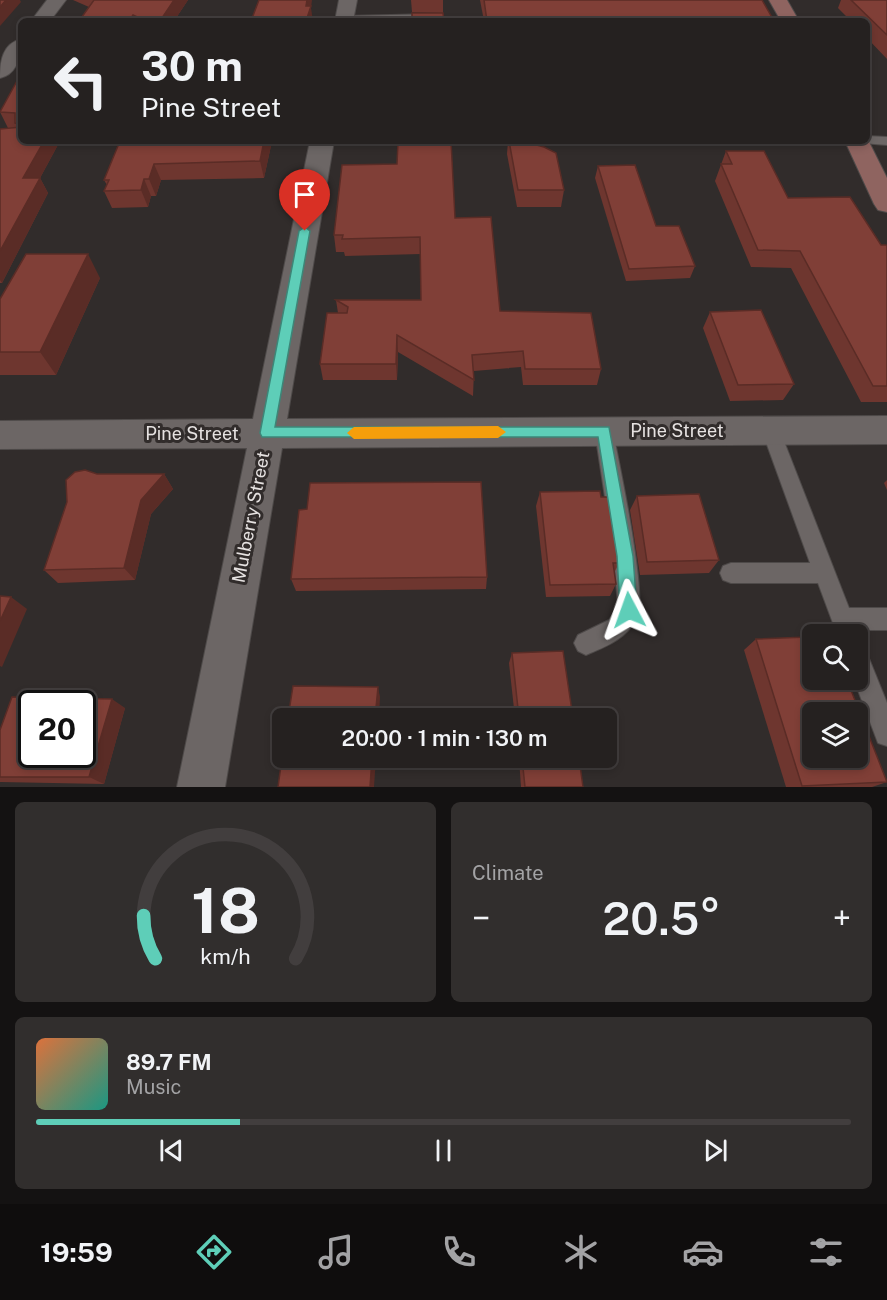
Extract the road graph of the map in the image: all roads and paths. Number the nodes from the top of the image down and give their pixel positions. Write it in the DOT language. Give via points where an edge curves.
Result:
graph roads {
  1 [pos="57,0"];
  2 [pos="348,0"];
  3 [pos="778,0"];
  4 [pos="438,17"];
  5 [pos="42,18"];
  6 [pos="345,18"];
  7 [pos="358,18"];
  8 [pos="788,18"];
  9 [pos="18,49"];
  10 [pos="0,72"];
  11 [pos="870,140"];
  12 [pos="887,141"];
  13 [pos="321,144"];
  14 [pos="858,144"];
  15 [pos="887,204"];
  16 [pos="887,430"];
  17 [pos="771,431"];
  18 [pos="604,432"];
  19 [pos="267,433"];
  20 [pos="0,435"];
  21 [pos="731,573"];
  22 [pos="825,573"];
  23 [pos="887,619"];
  24 [pos="844,624"];
  25 [pos="861,624"];
  26 [pos="586,643"];
  27 [pos="868,685"];
  28 [pos="887,734"];
  29 [pos="201,787"];
  1 -- 5 [label="street"];
  2 -- 6 [label="street"];
  3 -- 8 [label="main road"];
  4 -- 7 [label="lane" via="383,14"];
  9 -- 10 [label="street"];
  11 -- 12 [label="lane"];
  13 -- 19 [label="street, Mulberry Street"];
  14 -- 15 [label="main road"];
  16 -- 17 [label="street, Pine Street"];
  17 -- 18 [label="street, Pine Street"];
  17 -- 22 [label="lane"];
  18 -- 19 [label="street, Pine Street"];
  18 -- 26 [label="lane" via="625,556 629,610 616,628"];
  19 -- 20 [label="street, Pine Street"];
  19 -- 29 [label="street, Mulberry Street"];
  21 -- 22 [label="lane"];
  22 -- 24 [label="lane"];
  23 -- 25 [label="lane"];
  27 -- 28 [label="lane"];
}
